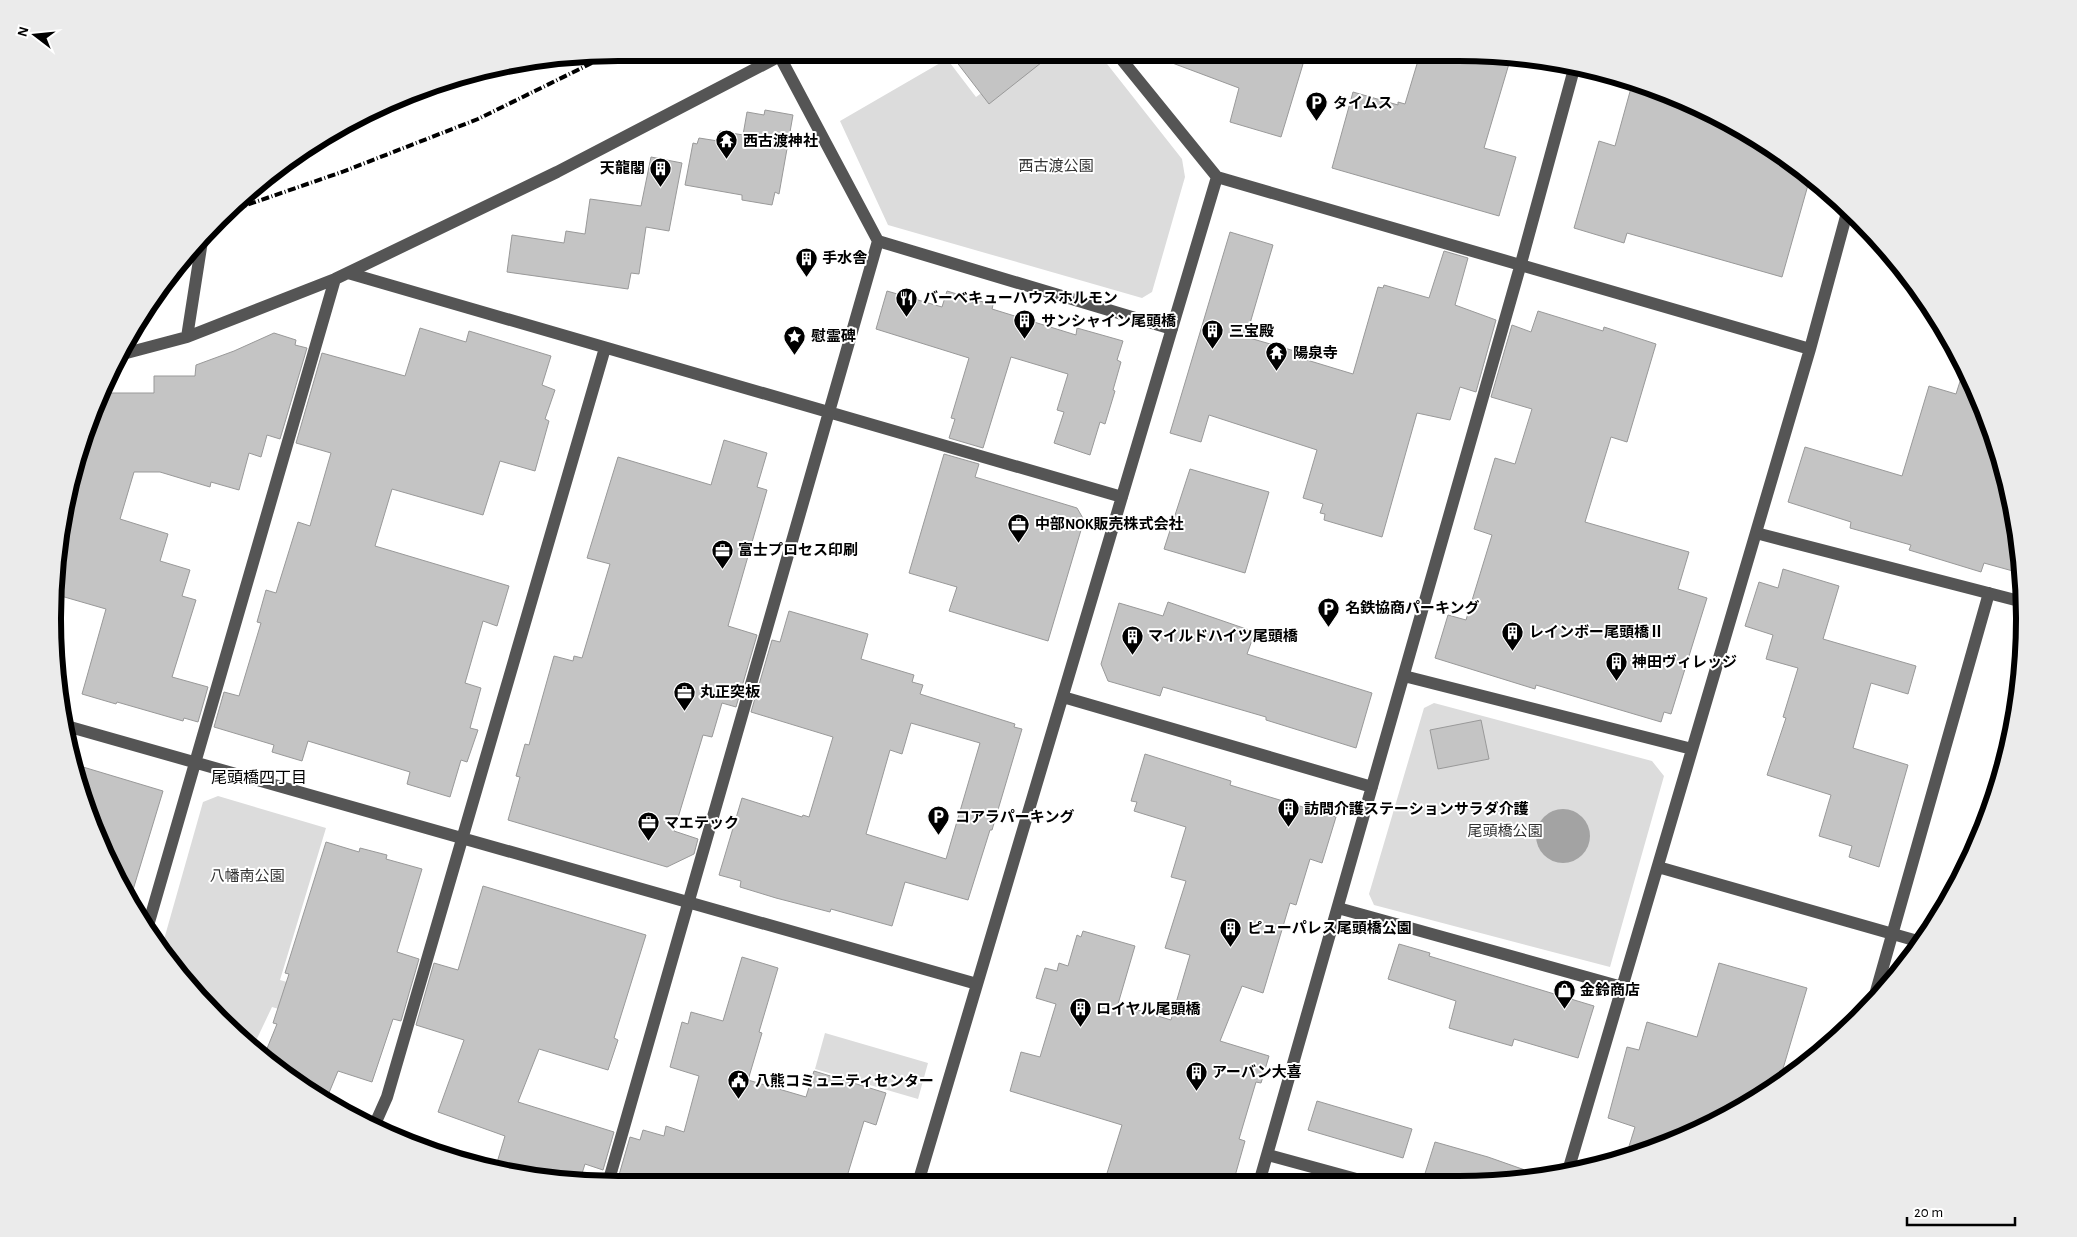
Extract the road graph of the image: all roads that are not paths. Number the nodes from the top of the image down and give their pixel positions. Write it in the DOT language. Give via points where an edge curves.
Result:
graph roads {
  1 [pos="772,61"];
  2 [pos="782,61"];
  3 [pos="1123,61"];
  4 [pos="1573,73"];
  5 [pos="1217,177"];
  6 [pos="1846,218"];
  7 [pos="878,241"];
  8 [pos="201,250"];
  9 [pos="1520,267"];
  10 [pos="348,273"];
  11 [pos="335,279"];
  12 [pos="1172,329"];
  13 [pos="187,338"];
  14 [pos="605,348"];
  15 [pos="1810,349"];
  16 [pos="130,351"];
  17 [pos="829,412"];
  18 [pos="1122,497"];
  19 [pos="1756,533"];
  20 [pos="1989,593"];
  21 [pos="2016,600"];
  22 [pos="1404,676"];
  23 [pos="1063,697"];
  24 [pos="72,728"];
  25 [pos="1692,749"];
  26 [pos="195,762"];
  27 [pos="1372,787"];
  28 [pos="462,838"];
  29 [pos="1658,867"];
  30 [pos="688,902"];
  31 [pos="1338,908"];
  32 [pos="150,919"];
  33 [pos="1892,933"];
  34 [pos="1914,940"];
  35 [pos="977,984"];
  36 [pos="1878,985"];
  37 [pos="1622,988"];
  38 [pos="377,1120"];
  39 [pos="1268,1155"];
  40 [pos="1570,1164"];
  41 [pos="610,1176"];
  42 [pos="920,1176"];
  43 [pos="1262,1176"];
  44 [pos="1344,1176"];
  1 -- 10 [label="street" via="556,172"];
  2 -- 7 [label="street"];
  3 -- 5 [label="street"];
  4 -- 9 [label="street"];
  5 -- 9 [label="street"];
  5 -- 12 [label="street"];
  6 -- 15 [label="street"];
  7 -- 12 [label="street"];
  7 -- 17 [label="street"];
  8 -- 13 [label="street"];
  9 -- 15 [label="street"];
  9 -- 22 [label="street"];
  10 -- 11 [label="street"];
  10 -- 14 [label="street"];
  11 -- 13 [label="street"];
  11 -- 26 [label="street"];
  12 -- 18 [label="street"];
  13 -- 16 [label="street"];
  14 -- 17 [label="street"];
  14 -- 28 [label="street"];
  15 -- 19 [label="street"];
  17 -- 18 [label="street"];
  17 -- 30 [label="street"];
  18 -- 23 [label="street"];
  19 -- 20 [label="street"];
  19 -- 25 [label="street"];
  20 -- 21 [label="street"];
  20 -- 33 [label="street"];
  22 -- 25 [label="street"];
  22 -- 27 [label="street"];
  23 -- 27 [label="street"];
  23 -- 35 [label="street"];
  24 -- 26 [label="street"];
  25 -- 29 [label="street"];
  26 -- 28 [label="street"];
  26 -- 32 [label="street"];
  27 -- 31 [label="street"];
  28 -- 30 [label="street"];
  28 -- 38 [label="street" via="387,1097"];
  29 -- 33 [label="street"];
  29 -- 37 [label="street"];
  30 -- 35 [label="street"];
  30 -- 41 [label="street"];
  31 -- 37 [label="street"];
  31 -- 39 [label="street"];
  33 -- 34 [label="street"];
  33 -- 36 [label="street"];
  35 -- 42 [label="street"];
  37 -- 40 [label="street"];
  39 -- 43 [label="street"];
  39 -- 44 [label="street"];
}
